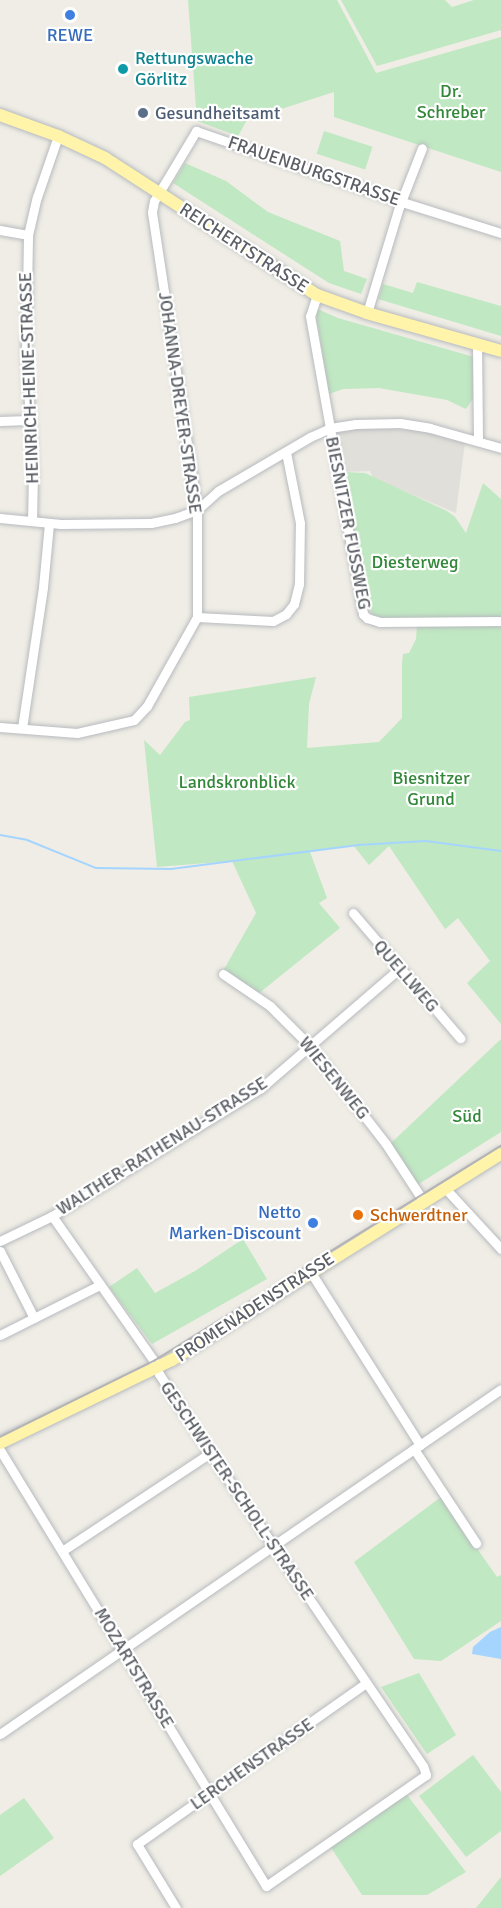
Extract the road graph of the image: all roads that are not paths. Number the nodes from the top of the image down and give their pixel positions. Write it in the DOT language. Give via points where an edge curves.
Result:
graph roads {
  1 [pos="0,115"];
  2 [pos="58,136"];
  3 [pos="422,148"];
  4 [pos="159,192"];
  5 [pos="402,202"];
  6 [pos="0,230"];
  7 [pos="501,233"];
  8 [pos="28,235"];
  9 [pos="317,295"];
  10 [pos="367,314"];
  11 [pos="477,344"];
  12 [pos="501,351"];
  13 [pos="29,420"];
  14 [pos="0,422"];
  15 [pos="330,428"];
  16 [pos="478,441"];
  17 [pos="501,448"];
  18 [pos="286,452"];
  19 [pos="197,510"];
  20 [pos="0,518"];
  21 [pos="32,521"];
  22 [pos="49,524"];
  23 [pos="197,617"];
  24 [pos="501,621"];
  25 [pos="0,727"];
  26 [pos="22,728"];
  27 [pos="353,913"];
  28 [pos="399,969"];
  29 [pos="223,974"];
  30 [pos="460,1038"];
  31 [pos="309,1046"];
  32 [pos="501,1154"];
  33 [pos="445,1188"];
  34 [pos="424,1202"];
  35 [pos="52,1215"];
  36 [pos="0,1241"];
  37 [pos="501,1249"];
  38 [pos="0,1251"];
  39 [pos="310,1271"];
  40 [pos="100,1285"];
  41 [pos="34,1318"];
  42 [pos="0,1335"];
  43 [pos="157,1369"];
  44 [pos="501,1390"];
  45 [pos="0,1443"];
  46 [pos="417,1447"];
  47 [pos="0,1450"];
  48 [pos="210,1453"];
  49 [pos="476,1543"];
  50 [pos="274,1546"];
  51 [pos="62,1551"];
  52 [pos="123,1650"];
  53 [pos="366,1683"];
  54 [pos="0,1734"];
  55 [pos="209,1793"];
  56 [pos="266,1886"];
  57 [pos="176,1908"];
  1 -- 2 [label="main road, REICHERTSTRASSE"];
  2 -- 4 [label="main road, REICHERTSTRASSE" via="105,158"];
  2 -- 8 [label="street, HEINRICH-HEINE-STRASSE"];
  3 -- 5 [label="street"];
  4 -- 5 [label="street, FRAUENBURGSTRASSE" via="195,131"];
  4 -- 9 [label="main road, REICHERTSTRASSE"];
  4 -- 19 [label="street, JOHANNA-DREYER-STRASSE" via="152,212"];
  5 -- 7 [label="street, FRAUENBURGSTRASSE"];
  5 -- 10 [label="street"];
  6 -- 8 [label="street"];
  8 -- 13 [label="street, HEINRICH-HEINE-STRASSE"];
  9 -- 10 [label="main road, REICHERTSTRASSE"];
  9 -- 15 [label="street, BIESNITZER FUSSWEG" via="310,316"];
  10 -- 11 [label="main road, REICHERTSTRASSE"];
  11 -- 12 [label="main road, REICHERTSTRASSE"];
  11 -- 16 [label="street"];
  13 -- 14 [label="street"];
  13 -- 21 [label="street, HEINRICH-HEINE-STRASSE"];
  15 -- 16 [label="street" via="400,423"];
  15 -- 18 [label="street"];
  15 -- 24 [label="street, BIESNITZER FUSSWEG" via="363,614 380,622"];
  16 -- 17 [label="street"];
  18 -- 19 [label="street" via="218,491"];
  18 -- 23 [label="street" via="300,523 299,584 294,604 273,621"];
  19 -- 22 [label="street" via="151,523"];
  19 -- 23 [label="street, JOHANNA-DREYER-STRASSE"];
  20 -- 21 [label="street"];
  21 -- 22 [label="street"];
  22 -- 26 [label="street"];
  23 -- 26 [label="street" via="147,706 134,720 77,733"];
  25 -- 26 [label="street"];
  27 -- 28 [label="street, QUELLWEG"];
  28 -- 30 [label="street, QUELLWEG"];
  28 -- 31 [label="street, WALTHER-RATHENAU-STRASSE"];
  29 -- 31 [label="street, WIESENWEG" via="270,1006"];
  31 -- 34 [label="street, WIESENWEG" via="386,1144"];
  31 -- 35 [label="street, WALTHER-RATHENAU-STRASSE" via="261,1088"];
  32 -- 33 [label="main road, PROMENADENSTRASSE"];
  33 -- 34 [label="main road, PROMENADENSTRASSE"];
  33 -- 37 [label="street"];
  34 -- 39 [label="main road, PROMENADENSTRASSE"];
  35 -- 36 [label="street, WALTHER-RATHENAU-STRASSE"];
  35 -- 40 [label="street, GESCHWISTER-SCHOLL-STRASSE"];
  38 -- 41 [label="street"];
  39 -- 43 [label="main road, PROMENADENSTRASSE"];
  39 -- 46 [label="street"];
  40 -- 41 [label="street"];
  40 -- 43 [label="street, GESCHWISTER-SCHOLL-STRASSE"];
  41 -- 42 [label="street"];
  43 -- 45 [label="main road, PROMENADENSTRASSE"];
  43 -- 48 [label="street, GESCHWISTER-SCHOLL-STRASSE"];
  44 -- 46 [label="street"];
  46 -- 49 [label="street"];
  46 -- 50 [label="street"];
  47 -- 51 [label="street, MOZARTSTRASSE"];
  48 -- 50 [label="street, GESCHWISTER-SCHOLL-STRASSE"];
  48 -- 51 [label="street"];
  50 -- 52 [label="street"];
  50 -- 53 [label="street, GESCHWISTER-SCHOLL-STRASSE"];
  51 -- 52 [label="street, MOZARTSTRASSE"];
  52 -- 54 [label="street"];
  52 -- 55 [label="street, MOZARTSTRASSE"];
  53 -- 55 [label="street, LERCHENSTRASSE"];
  53 -- 56 [label="street, GESCHWISTER-SCHOLL-STRASSE" via="426,1775"];
  55 -- 56 [label="street, MOZARTSTRASSE"];
  55 -- 57 [label="street, LERCHENSTRASSE" via="137,1844"];
}
